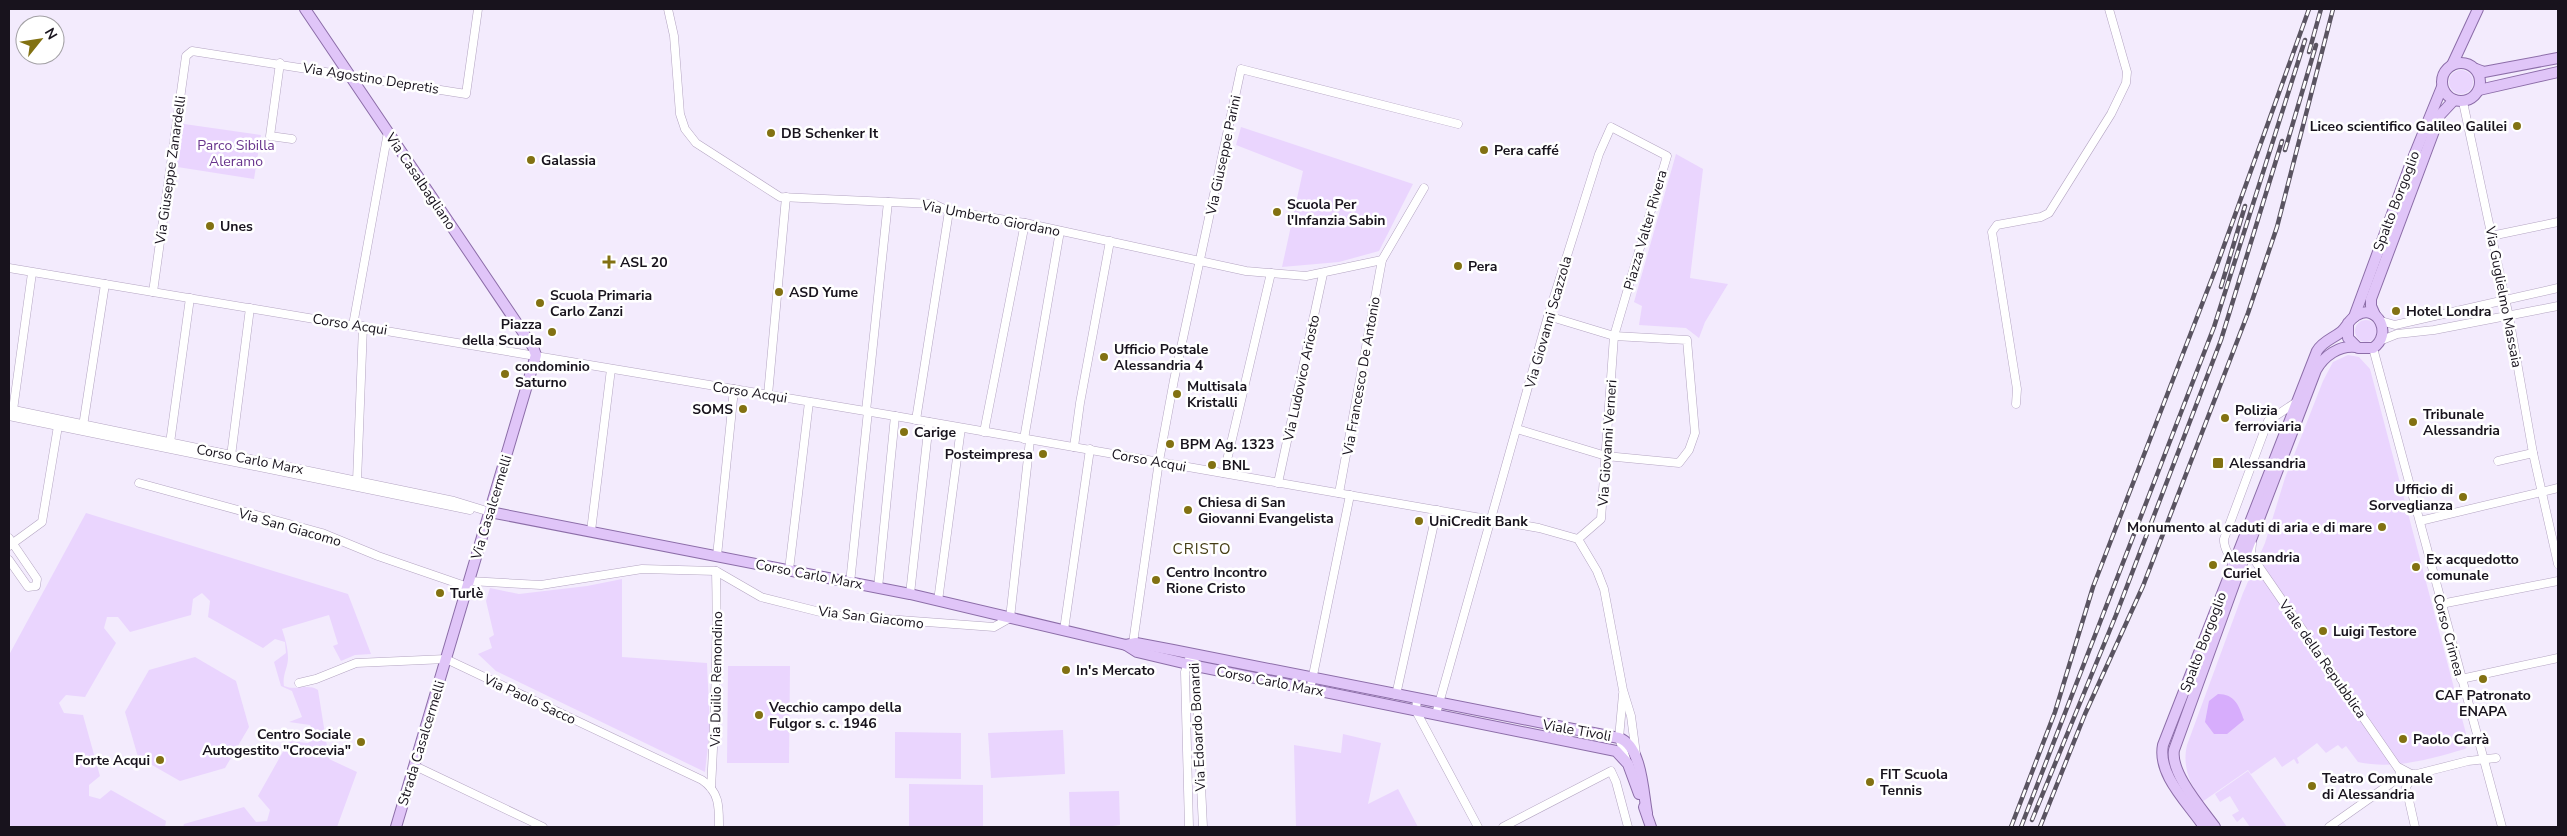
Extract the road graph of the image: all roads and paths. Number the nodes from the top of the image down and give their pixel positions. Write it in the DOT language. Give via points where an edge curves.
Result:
graph roads {
  1 [pos="305,9"];
  2 [pos="478,9"];
  3 [pos="668,9"];
  4 [pos="2109,9"];
  5 [pos="2478,9"];
  6 [pos="2467,33"];
  7 [pos="192,51"];
  8 [pos="2558,58"];
  9 [pos="280,63"];
  10 [pos="2452,65"];
  11 [pos="2472,67"];
  12 [pos="2558,72"];
  13 [pos="350,74"];
  14 [pos="2442,87"];
  15 [pos="2479,90"];
  16 [pos="2458,101"];
  17 [pos="1458,124"];
  18 [pos="1611,127"];
  19 [pos="388,132"];
  20 [pos="292,140"];
  21 [pos="1424,188"];
  22 [pos="786,197"];
  23 [pos="888,202"];
  24 [pos="948,211"];
  25 [pos="2558,222"];
  26 [pos="1025,223"];
  27 [pos="1060,231"];
  28 [pos="2491,236"];
  29 [pos="1110,241"];
  30 [pos="1382,260"];
  31 [pos="1201,262"];
  32 [pos="9,268"];
  33 [pos="32,273"];
  34 [pos="1271,274"];
  35 [pos="1323,274"];
  36 [pos="105,284"];
  37 [pos="2558,288"];
  38 [pos="153,292"];
  39 [pos="190,298"];
  40 [pos="2506,301"];
  41 [pos="2558,306"];
  42 [pos="250,308"];
  43 [pos="1548,316"];
  44 [pos="2509,317"];
  45 [pos="2378,318"];
  46 [pos="2351,320"];
  47 [pos="354,325"];
  48 [pos="363,326"];
  49 [pos="1614,336"];
  50 [pos="2382,340"];
  51 [pos="2356,347"];
  52 [pos="2373,348"];
  53 [pos="536,355"];
  54 [pos="612,369"];
  55 [pos="734,390"];
  56 [pos="768,395"];
  57 [pos="809,402"];
  58 [pos="2016,404"];
  59 [pos="2295,404"];
  60 [pos="867,411"];
  61 [pos="10,412"];
  62 [pos="2280,414"];
  63 [pos="2290,414"];
  64 [pos="895,416"];
  65 [pos="916,420"];
  66 [pos="929,422"];
  67 [pos="58,426"];
  68 [pos="83,426"];
  69 [pos="961,428"];
  70 [pos="2294,428"];
  71 [pos="1517,429"];
  72 [pos="984,432"];
  73 [pos="1027,440"];
  74 [pos="170,443"];
  75 [pos="1074,447"];
  76 [pos="1090,449"];
  77 [pos="2533,453"];
  78 [pos="231,456"];
  79 [pos="1606,456"];
  80 [pos="1159,461"];
  81 [pos="2498,461"];
  82 [pos="1224,473"];
  83 [pos="357,481"];
  84 [pos="139,483"];
  85 [pos="1278,483"];
  86 [pos="2558,488"];
  87 [pos="2542,492"];
  88 [pos="1339,493"];
  89 [pos="1350,495"];
  90 [pos="1438,510"];
  91 [pos="490,512"];
  92 [pos="1490,520"];
  93 [pos="2420,521"];
  94 [pos="2257,522"];
  95 [pos="591,531"];
  96 [pos="1578,539"];
  97 [pos="10,543"];
  98 [pos="717,556"];
  99 [pos="9,560"];
  100 [pos="2558,564"];
  101 [pos="2232,567"];
  102 [pos="789,570"];
  103 [pos="716,571"];
  104 [pos="2558,581"];
  105 [pos="850,583"];
  106 [pos="468,584"];
  107 [pos="878,588"];
  108 [pos="910,594"];
  109 [pos="938,601"];
  110 [pos="2441,604"];
  111 [pos="1010,618"];
  112 [pos="1064,630"];
  113 [pos="1129,644"];
  114 [pos="1193,653"];
  115 [pos="2558,658"];
  116 [pos="446,660"];
  117 [pos="1191,665"];
  118 [pos="1312,677"];
  119 [pos="2461,679"];
  120 [pos="299,683"];
  121 [pos="1310,690"];
  122 [pos="1623,690"];
  123 [pos="1396,695"];
  124 [pos="1417,699"];
  125 [pos="1438,703"];
  126 [pos="1416,711"];
  127 [pos="1436,714"];
  128 [pos="1621,717"];
  129 [pos="1595,734"];
  130 [pos="1619,738"];
  131 [pos="2479,743"];
  132 [pos="1636,755"];
  133 [pos="2483,758"];
  134 [pos="2496,758"];
  135 [pos="1626,760"];
  136 [pos="2468,761"];
  137 [pos="2397,765"];
  138 [pos="415,766"];
  139 [pos="2414,774"];
  140 [pos="2390,784"];
  141 [pos="711,788"];
  142 [pos="2408,800"];
  143 [pos="1647,813"];
  144 [pos="2339,824"];
  145 [pos="396,827"];
  146 [pos="543,827"];
  147 [pos="719,827"];
  148 [pos="1189,827"];
  149 [pos="1203,827"];
  150 [pos="1478,827"];
  151 [pos="1503,827"];
  152 [pos="1628,827"];
  153 [pos="1651,827"];
  154 [pos="2204,827"];
  155 [pos="2216,827"];
  156 [pos="2329,827"];
  157 [pos="2415,827"];
  158 [pos="2502,827"];
  1 -- 13 [label="main road, Via Casalbagliano"];
  2 -- 13 [label="street, Via Agostino Depretis" via="466,94"];
  3 -- 22 [label="street, Via Umberto Giordano" via="674,36 680,114 685,128 696,143 780,197"];
  4 -- 58 [label="street" via="2128,76 2117,103 2049,213 1997,225 1992,232 2017,389"];
  5 -- 6 [label="main road, Spalto Borgoglio"];
  6 -- 10 [label="main road, Spalto Borgoglio"];
  6 -- 11 [label="main road" via="2463,53"];
  7 -- 9 [label="street, Via Agostino Depretis"];
  7 -- 38 [label="street, Via Giuseppe Zanardelli" via="186,56"];
  8 -- 11 [label="main road" via="2485,72"];
  9 -- 13 [label="street, Via Agostino Depretis"];
  9 -- 20 [label="street" via="270,136"];
  10 -- 11 [label="main road"];
  10 -- 14 [label="main road, Spalto Borgoglio" via="2442,77"];
  11 -- 15 [label="main road" via="2480,79"];
  12 -- 15 [label="main road, Spalto Borgoglio"];
  13 -- 19 [label="main road, Via Casalbagliano"];
  14 -- 16 [label="main road" via="2448,97"];
  14 -- 46 [label="main road, Spalto Borgoglio"];
  15 -- 16 [label="main road, Spalto Borgoglio" via="2473,98"];
  16 -- 28 [label="street, Via Guglielmo Massaia"];
  16 -- 45 [label="main road, Spalto Borgoglio" via="2440,115 2371,299"];
  17 -- 31 [label="street, Via Giuseppe Parini" via="1241,69"];
  18 -- 43 [label="street, Via Giovanni Scazzola" via="1599,154"];
  18 -- 49 [label="street, Piazza Valter Rivera" via="1667,156"];
  19 -- 47 [label="street"];
  19 -- 53 [label="main road, Via Casalbagliano"];
  21 -- 30 [label="street"];
  22 -- 23 [label="street, Via Umberto Giordano"];
  22 -- 56 [label="street"];
  23 -- 24 [label="street, Via Umberto Giordano" via="934,204"];
  23 -- 60 [label="street"];
  24 -- 26 [label="street, Via Umberto Giordano"];
  24 -- 65 [label="street"];
  25 -- 28 [label="street"];
  26 -- 27 [label="street, Via Umberto Giordano"];
  26 -- 72 [label="street"];
  27 -- 29 [label="street, Via Umberto Giordano"];
  27 -- 73 [label="street"];
  28 -- 40 [label="street, Via Guglielmo Massaia"];
  29 -- 31 [label="street, Via Umberto Giordano"];
  29 -- 75 [label="street"];
  30 -- 35 [label="street, Via Umberto Giordano"];
  30 -- 88 [label="street, Via Francesco De Antonio"];
  31 -- 34 [label="street, Via Umberto Giordano"];
  31 -- 80 [label="street, Via Giuseppe Parini"];
  32 -- 33 [label="street, Corso Acqui"];
  33 -- 36 [label="street, Corso Acqui"];
  33 -- 61 [label="street"];
  34 -- 35 [label="street, Via Umberto Giordano"];
  34 -- 82 [label="street"];
  35 -- 85 [label="street, Via Ludovico Ariosto"];
  36 -- 38 [label="street, Corso Acqui"];
  36 -- 68 [label="street"];
  37 -- 40 [label="street"];
  38 -- 39 [label="street, Corso Acqui"];
  39 -- 42 [label="street, Corso Acqui"];
  39 -- 74 [label="street"];
  40 -- 44 [label="street, Via Guglielmo Massaia"];
  40 -- 45 [label="street" via="2395,325"];
  41 -- 44 [label="street"];
  42 -- 47 [label="street, Corso Acqui"];
  42 -- 78 [label="street"];
  43 -- 49 [label="street"];
  43 -- 71 [label="street, Via Giovanni Scazzola"];
  44 -- 50 [label="street" via="2397,334"];
  44 -- 77 [label="street, Via Guglielmo Massaia"];
  45 -- 46 [label="main road" via="2365,312"];
  45 -- 50 [label="main road" via="2384,331"];
  46 -- 51 [label="main road" via="2348,338"];
  46 -- 59 [label="main road, Spalto Borgoglio" via="2317,351"];
  47 -- 48 [label="street, Corso Acqui"];
  48 -- 53 [label="street, Corso Acqui"];
  48 -- 83 [label="street"];
  49 -- 79 [label="street, Via Giovanni Verneri"];
  49 -- 79 [label="street" via="1687,340 1695,433 1680,463"];
  50 -- 52 [label="main road"];
  51 -- 52 [label="main road" via="2364,350"];
  51 -- 70 [label="main road, Spalto Borgoglio" via="2339,350 2320,364"];
  52 -- 93 [label="street, Corso Crimea"];
  53 -- 54 [label="street, Corso Acqui"];
  53 -- 91 [label="main road, Via Casalcermelli"];
  54 -- 55 [label="street, Corso Acqui"];
  54 -- 95 [label="street"];
  55 -- 56 [label="street, Corso Acqui"];
  55 -- 98 [label="street"];
  56 -- 57 [label="street, Corso Acqui"];
  57 -- 60 [label="street, Corso Acqui"];
  57 -- 102 [label="street"];
  59 -- 62 [label="street"];
  59 -- 63 [label="main road, Spalto Borgoglio"];
  60 -- 64 [label="street, Corso Acqui"];
  60 -- 105 [label="street"];
  61 -- 67 [label="street, Corso Carlo Marx"];
  61 -- 68 [label="street, Corso Carlo Marx"];
  62 -- 63 [label="street"];
  62 -- 101 [label="street" via="2268,421 2224,539"];
  63 -- 70 [label="street"];
  63 -- 101 [label="main road, Spalto Borgoglio"];
  64 -- 65 [label="street, Corso Acqui"];
  64 -- 107 [label="street"];
  65 -- 66 [label="street, Corso Acqui"];
  66 -- 69 [label="street, Corso Acqui"];
  66 -- 108 [label="street"];
  67 -- 91 [label="street, Corso Carlo Marx" via="453,508"];
  67 -- 97 [label="street" via="42,522"];
  68 -- 74 [label="street, Corso Carlo Marx"];
  69 -- 72 [label="street, Corso Acqui"];
  69 -- 109 [label="street"];
  70 -- 94 [label="main road, Spalto Borgoglio"];
  71 -- 79 [label="street"];
  71 -- 92 [label="street, Via Giovanni Scazzola"];
  72 -- 73 [label="street, Corso Acqui"];
  73 -- 75 [label="street, Corso Acqui"];
  73 -- 111 [label="street"];
  74 -- 78 [label="street, Corso Carlo Marx"];
  75 -- 76 [label="street, Corso Acqui"];
  76 -- 80 [label="street, Corso Acqui"];
  76 -- 112 [label="street"];
  77 -- 81 [label="street"];
  77 -- 87 [label="street, Via Guglielmo Massaia"];
  78 -- 83 [label="street, Corso Carlo Marx"];
  79 -- 96 [label="street, Via Giovanni Verneri" via="1601,519"];
  80 -- 82 [label="street, Corso Acqui"];
  80 -- 113 [label="street, Via Giuseppe Parini"];
  82 -- 85 [label="street, Corso Acqui"];
  83 -- 91 [label="street, Corso Carlo Marx" via="454,501"];
  84 -- 106 [label="street, Via San Giacomo" via="322,533 378,556"];
  85 -- 88 [label="street, Corso Acqui"];
  86 -- 87 [label="street"];
  87 -- 93 [label="street"];
  87 -- 100 [label="street, Via Guglielmo Massaia"];
  88 -- 89 [label="street, Corso Acqui"];
  89 -- 90 [label="street, Corso Acqui"];
  89 -- 118 [label="street"];
  90 -- 92 [label="street, Corso Acqui"];
  90 -- 123 [label="street"];
  91 -- 95 [label="main road, Corso Carlo Marx"];
  91 -- 106 [label="main road, Via Casalcermelli"];
  92 -- 96 [label="street, Corso Acqui" via="1539,528"];
  92 -- 125 [label="street, Via Giovanni Scazzola"];
  93 -- 110 [label="street, Corso Crimea"];
  94 -- 137 [label="street, Viale della Repubblica" via="2252,556"];
  94 -- 155 [label="main road, Spalto Borgoglio" via="2173,755 2179,774"];
  95 -- 98 [label="main road, Corso Carlo Marx"];
  96 -- 122 [label="street" via="1604,588"];
  97 -- 99 [label="street" via="37,579 36,586 28,587"];
  98 -- 102 [label="main road, Corso Carlo Marx"];
  101 -- 154 [label="main road, Spalto Borgoglio" via="2162,749 2166,772"];
  102 -- 105 [label="main road, Corso Carlo Marx"];
  103 -- 106 [label="street, Via San Giacomo" via="642,570 541,585"];
  103 -- 111 [label="street, Via San Giacomo" via="761,597 832,615 978,628 994,627"];
  103 -- 141 [label="street, Via Duilio Remondino"];
  104 -- 110 [label="street"];
  105 -- 107 [label="main road, Corso Carlo Marx"];
  106 -- 116 [label="main road, Via Casalcermelli"];
  107 -- 108 [label="main road, Corso Carlo Marx"];
  108 -- 109 [label="main road, Corso Carlo Marx"];
  109 -- 111 [label="main road, Corso Carlo Marx"];
  110 -- 119 [label="street, Corso Crimea"];
  111 -- 112 [label="main road, Corso Carlo Marx"];
  112 -- 113 [label="main road, Corso Carlo Marx"];
  113 -- 114 [label="main road, Corso Carlo Marx"];
  113 -- 117 [label="main road, Corso Carlo Marx" via="1137,652"];
  114 -- 117 [label="street, Via Edoardo Bonardi"];
  114 -- 118 [label="main road, Corso Carlo Marx"];
  115 -- 119 [label="street"];
  116 -- 120 [label="street, Via Paolo Sacco" via="356,663 316,680"];
  116 -- 138 [label="main road, Strada Casalcermelli"];
  116 -- 141 [label="street, Via Paolo Sacco" via="700,779"];
  117 -- 121 [label="main road, Corso Carlo Marx"];
  117 -- 148 [label="street, Via Edoardo Bonardi"];
  117 -- 149 [label="street, Via Edoardo Bonardi"];
  118 -- 121 [label="street"];
  118 -- 123 [label="main road, Corso Carlo Marx"];
  119 -- 131 [label="street, Corso Crimea"];
  121 -- 126 [label="main road, Corso Carlo Marx"];
  122 -- 128 [label="street"];
  122 -- 132 [label="street"];
  123 -- 124 [label="main road, Corso Carlo Marx"];
  124 -- 125 [label="main road, Viale Tivoli"];
  124 -- 126 [label="street"];
  125 -- 127 [label="street, Via Giovanni Scazzola"];
  125 -- 129 [label="main road, Viale Tivoli"];
  126 -- 127 [label="main road, Viale Tivoli"];
  126 -- 150 [label="street"];
  127 -- 135 [label="main road, Viale Tivoli" via="1612,750"];
  128 -- 129 [label="street" via="1613,732"];
  128 -- 130 [label="street"];
  129 -- 130 [label="main road, Viale Tivoli"];
  130 -- 132 [label="main road, Viale Tivoli" via="1629,743"];
  130 -- 135 [label="street"];
  131 -- 133 [label="street, Corso Crimea"];
  131 -- 136 [label="street" via="2478,753"];
  132 -- 143 [label="main road"];
  133 -- 134 [label="street"];
  133 -- 136 [label="street"];
  133 -- 158 [label="street, Corso Crimea"];
  135 -- 143 [label="main road"];
  136 -- 139 [label="street"];
  137 -- 139 [label="street"];
  137 -- 140 [label="street" via="2400,774"];
  138 -- 145 [label="main road, Strada Casalcermelli"];
  138 -- 146 [label="street"];
  139 -- 142 [label="street" via="2406,786"];
  140 -- 142 [label="street" via="2396,782 2401,785"];
  140 -- 144 [label="street"];
  141 -- 147 [label="street" via="719,803"];
  142 -- 157 [label="street"];
  143 -- 153 [label="main road"];
  144 -- 156 [label="street"];
  151 -- 152 [label="street" via="1608,772 1612,772 1616,782"];
}
